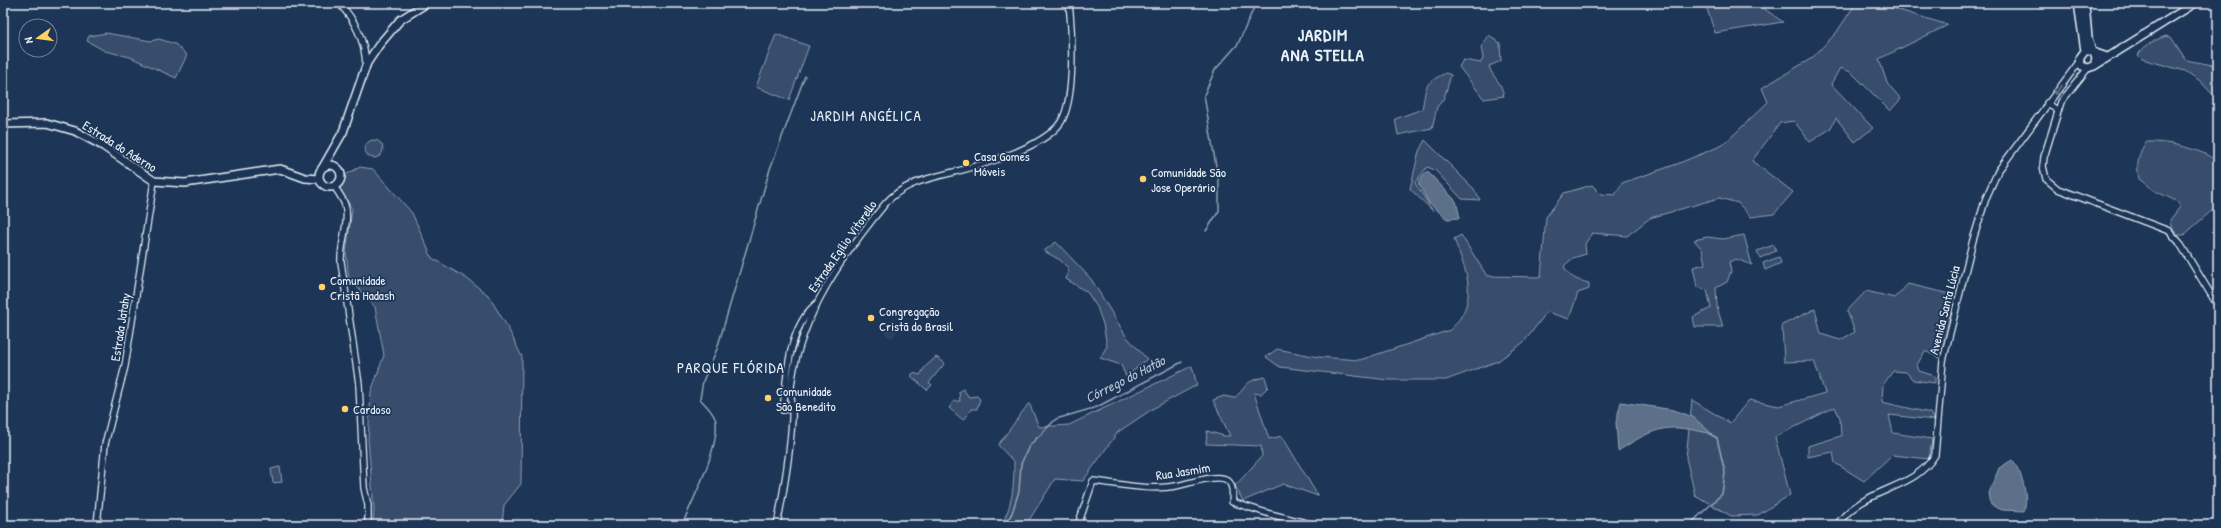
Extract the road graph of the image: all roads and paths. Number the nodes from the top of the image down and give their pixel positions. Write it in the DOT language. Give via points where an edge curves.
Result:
graph roads {
  1 [pos="339,3"];
  2 [pos="427,3"];
  3 [pos="1069,3"];
  4 [pos="2078,3"];
  5 [pos="2085,3"];
  6 [pos="2195,3"];
  7 [pos="2090,52"];
  8 [pos="2107,57"];
  9 [pos="2079,62"];
  10 [pos="366,67"];
  11 [pos="2091,67"];
  12 [pos="2047,103"];
  13 [pos="2057,110"];
  14 [pos="3,124"];
  15 [pos="333,150"];
  16 [pos="323,167"];
  17 [pos="337,168"];
  18 [pos="319,179"];
  19 [pos="154,181"];
  20 [pos="334,186"];
  21 [pos="816,304"];
  22 [pos="2218,306"];
  23 [pos="791,408"];
  24 [pos="97,525"];
  25 [pos="368,525"];
  26 [pos="777,525"];
  27 [pos="1078,525"];
  28 [pos="1314,525"];
  29 [pos="1837,525"];
  1 -- 10 [label="street" via="357,28 366,51"];
  2 -- 10 [label="main road" via="400,20 379,45"];
  3 -- 21 [label="street, Estrada Egílio Vitorello" via="1069,98 1058,126 1040,139 998,160 914,183 898,192 860,236"];
  4 -- 7 [label="main road"];
  5 -- 7 [label="main road"];
  6 -- 8 [label="main road"];
  7 -- 8 [label="main road"];
  7 -- 9 [label="main road" via="2080,56"];
  7 -- 11 [label="main road" via="2096,59"];
  8 -- 11 [label="main road"];
  9 -- 11 [label="main road" via="2082,66"];
  9 -- 12 [label="street, Avenida Santa Lúcia, one-way"];
  10 -- 15 [label="main road" via="343,132"];
  11 -- 13 [label="street"];
  12 -- 13 [label="street"];
  12 -- 29 [label="street, Avenida Santa Lúcia" via="1998,171 1977,224 1943,361 1935,455 1914,477 1858,503"];
  13 -- 22 [label="street" via="2044,157 2046,179 2058,189 2158,225 2174,235"];
  14 -- 19 [label="main road, Estrada do Aderno" via="47,123 75,131 103,146"];
  15 -- 16 [label="main road"];
  15 -- 17 [label="main road"];
  16 -- 17 [label="main road" via="330,165"];
  16 -- 18 [label="main road"];
  17 -- 20 [label="main road" via="341,178"];
  18 -- 19 [label="main road, Estrada do Aderno" via="305,178 280,169 185,183"];
  18 -- 20 [label="main road" via="325,186"];
  19 -- 24 [label="street, Estrada Jatahy" via="125,366 107,437"];
  20 -- 25 [label="street" via="345,203 341,262 359,384"];
  21 -- 23 [label="street, Estrada Egílio Vitorello" via="801,337 796,357"];
  21 -- 23 [label="street, Estrada Egílio Vitorello" via="803,320 794,344 783,410"];
  23 -- 26 [label="street, Estrada Egílio Vitorello" via="790,453"];
  27 -- 28 [label="street, Rua Jasmim" via="1093,481 1160,488 1221,477 1232,488 1232,502"];
}
